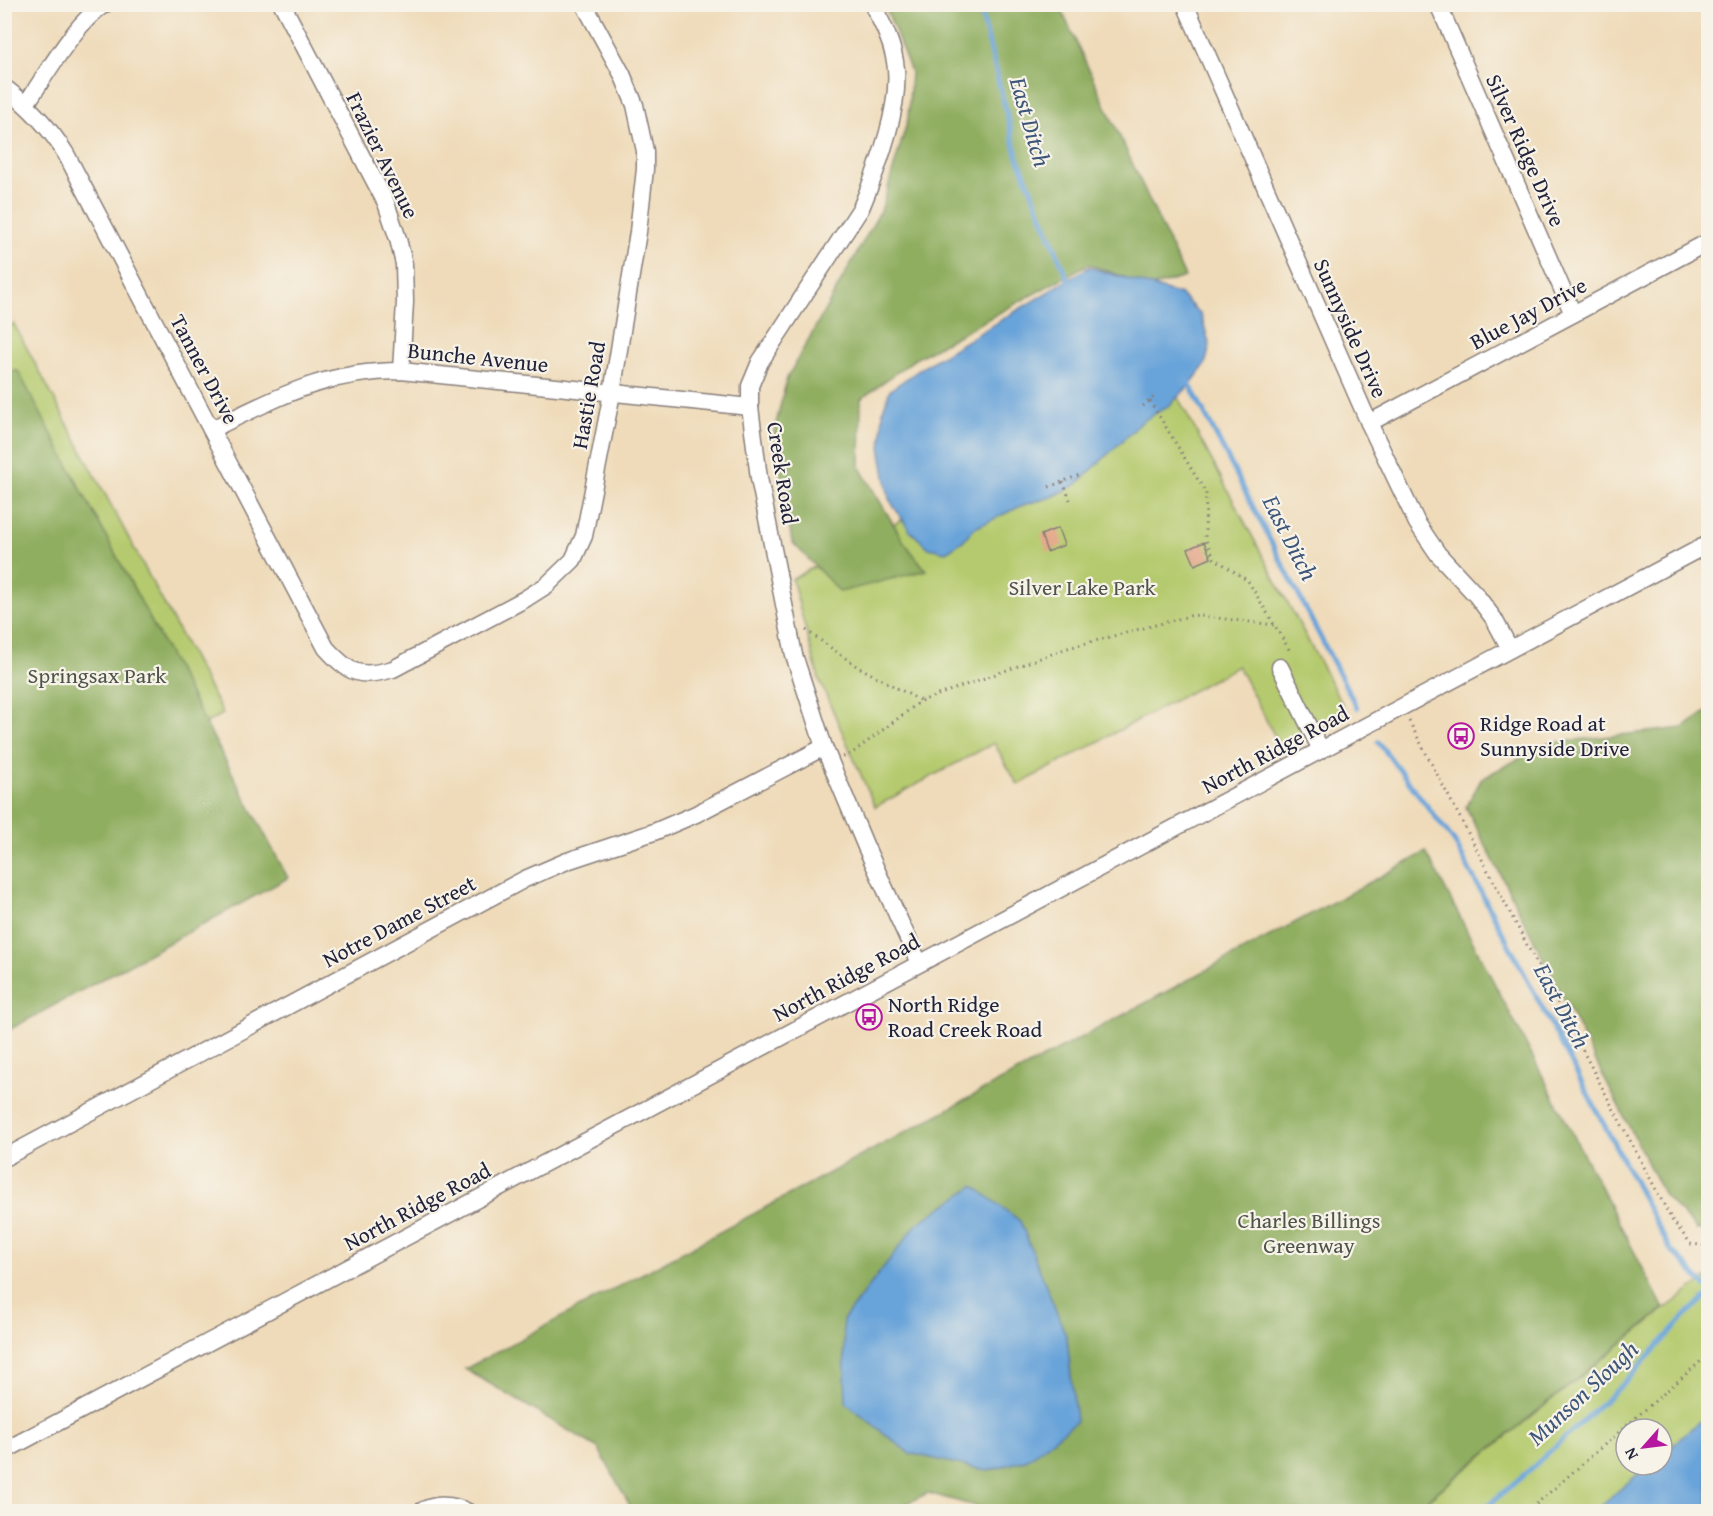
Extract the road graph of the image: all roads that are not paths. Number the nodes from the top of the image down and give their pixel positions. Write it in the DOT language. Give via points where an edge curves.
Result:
graph roads {
  1 [pos="105,4"];
  2 [pos="282,4"];
  3 [pos="585,4"];
  4 [pos="872,4"];
  5 [pos="1185,4"];
  6 [pos="1438,4"];
  7 [pos="4,87"];
  8 [pos="26,104"];
  9 [pos="1708,242"];
  10 [pos="1574,314"];
  11 [pos="401,371"];
  12 [pos="612,393"];
  13 [pos="750,407"];
  14 [pos="1369,423"];
  15 [pos="212,429"];
  16 [pos="1708,544"];
  17 [pos="1510,649"];
  18 [pos="1280,667"];
  19 [pos="360,674"];
  20 [pos="824,747"];
  21 [pos="1321,750"];
  22 [pos="920,963"];
  23 [pos="4,1158"];
  24 [pos="4,1451"];
  25 [pos="420,1512"];
  26 [pos="468,1512"];
  1 -- 8 [label="street" via="79,28"];
  2 -- 11 [label="street, Frazier Avenue" via="386,203 398,239 405,292"];
  3 -- 12 [label="street, Hastie Road" via="635,105 645,152 638,232"];
  4 -- 13 [label="street, Creek Road" via="892,48 896,69 896,94 873,181 861,208 760,362 750,386"];
  5 -- 14 [label="street, Sunnyside Drive"];
  6 -- 10 [label="street, Silver Ridge Drive"];
  7 -- 8 [label="street, Tanner Drive"];
  8 -- 15 [label="street, Tanner Drive" via="66,154"];
  9 -- 10 [label="street, Blue Jay Drive"];
  10 -- 14 [label="street, Blue Jay Drive"];
  11 -- 12 [label="street, Bunche Avenue"];
  11 -- 15 [label="street, Bunche Avenue" via="372,371 312,383"];
  12 -- 13 [label="street, Bunche Avenue"];
  12 -- 19 [label="street, Hastie Road" via="584,536 573,560 547,585 515,604 393,669"];
  13 -- 20 [label="street, Creek Road" via="759,478 794,655"];
  14 -- 17 [label="street, Sunnyside Drive" via="1417,522 1438,554 1494,619"];
  15 -- 19 [label="street, Tanner Drive" via="326,648 343,667"];
  16 -- 17 [label="street, North Ridge Road"];
  17 -- 21 [label="street, North Ridge Road"];
  18 -- 21 [label="street"];
  20 -- 22 [label="street, Creek Road"];
  20 -- 23 [label="street, Notre Dame Street" via="696,814 525,879"];
  21 -- 22 [label="street, North Ridge Road"];
  22 -- 24 [label="street, North Ridge Road"];
  25 -- 26 [label="street" via="440,1505"];
}
